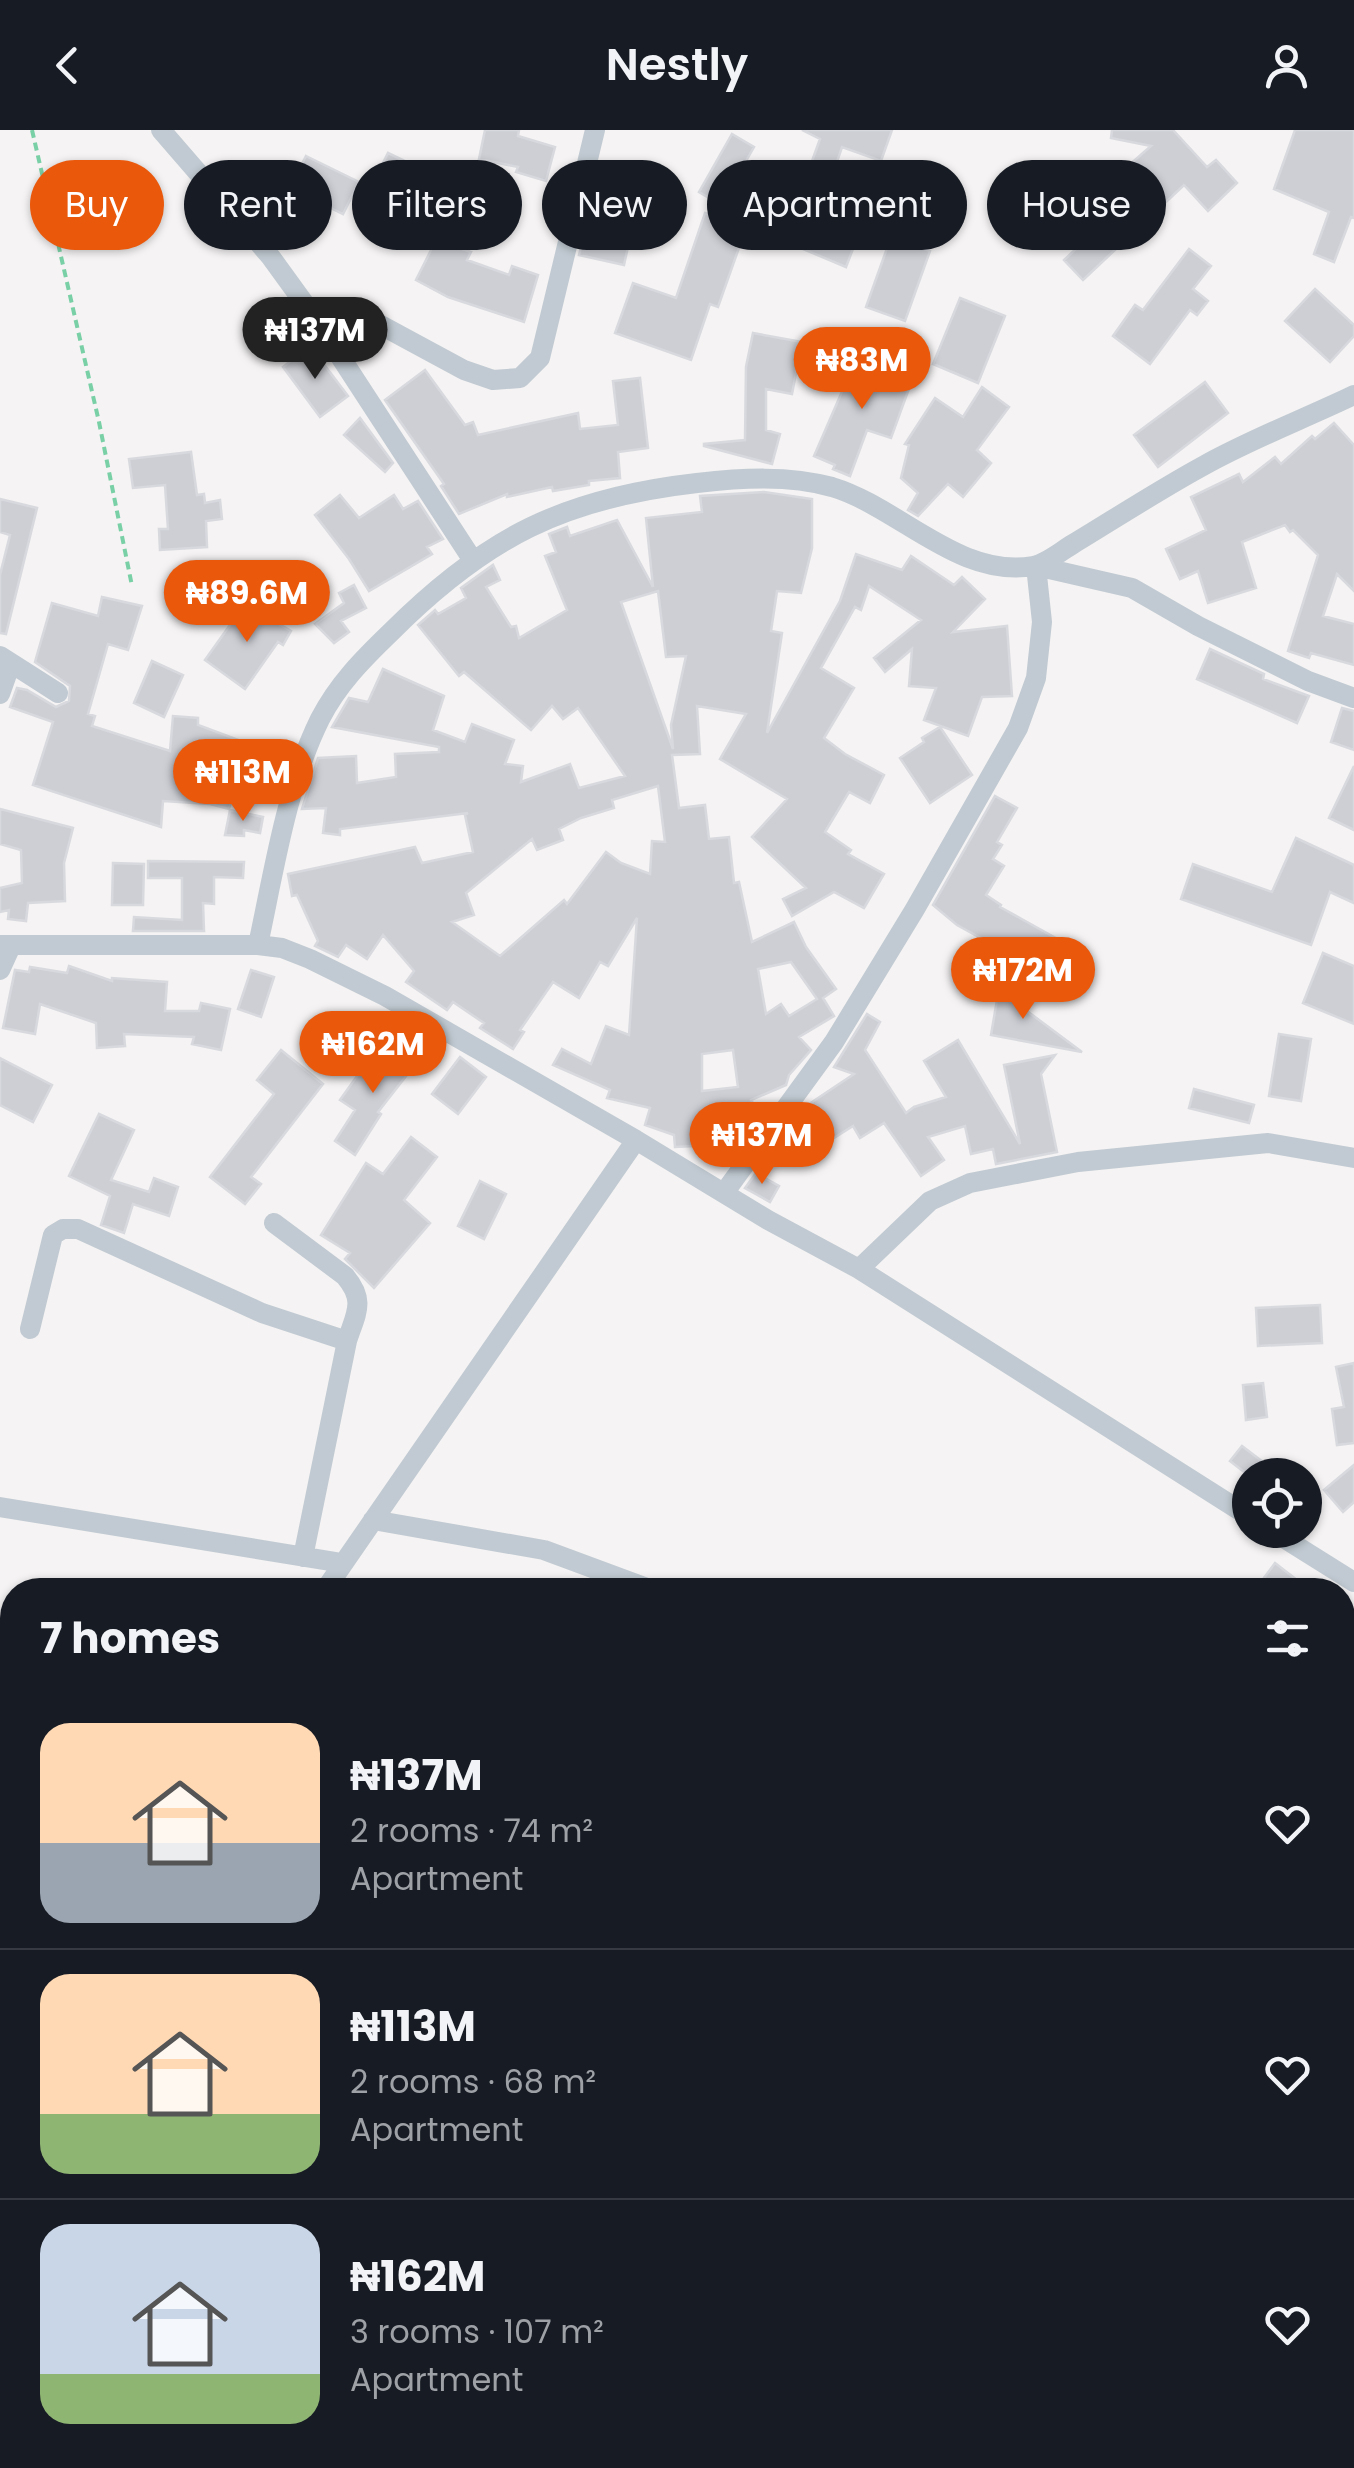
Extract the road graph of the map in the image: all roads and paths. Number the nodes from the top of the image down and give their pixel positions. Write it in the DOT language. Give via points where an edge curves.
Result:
graph roads {
  1 [pos="32,130"];
  2 [pos="160,130"];
  3 [pos="595,130"];
  4 [pos="316,318"];
  5 [pos="1354,395"];
  6 [pos="472,559"];
  7 [pos="1036,566"];
  8 [pos="132,586"];
  9 [pos="6,659"];
  10 [pos="58,692"];
  11 [pos="0,694"];
  12 [pos="1354,698"];
  13 [pos="258,945"];
  14 [pos="5,946"];
  15 [pos="0,970"];
  16 [pos="636,1140"];
  17 [pos="1354,1158"];
  18 [pos="724,1193"];
  19 [pos="274,1222"];
  20 [pos="860,1269"];
  21 [pos="30,1329"];
  22 [pos="347,1341"];
  23 [pos="1232,1506"];
  24 [pos="0,1507"];
  25 [pos="373,1520"];
  26 [pos="1295,1548"];
  27 [pos="303,1557"];
  28 [pos="342,1564"];
  29 [pos="333,1578"];
  30 [pos="620,1578"];
  31 [pos="1336,1578"];
  1 -- 8 [label="path"];
  2 -- 4 [label="street"];
  3 -- 4 [label="street" via="540,358 520,378 493,380 464,370 364,316"];
  4 -- 6 [label="street"];
  5 -- 7 [label="street" via="1206,464"];
  6 -- 7 [label="street" via="538,522 621,494 727,479 793,479 867,502 970,559"];
  6 -- 13 [label="street" via="346,676 321,718 302,761"];
  7 -- 12 [label="street" via="1132,588 1308,681"];
  7 -- 18 [label="street" via="1042,622 1036,678 1018,728 834,1042"];
  9 -- 10 [label="street"];
  9 -- 11 [label="street"];
  13 -- 14 [label="street"];
  13 -- 16 [label="street" via="310,959 385,996"];
  14 -- 15 [label="street"];
  16 -- 18 [label="street"];
  16 -- 25 [label="street"];
  17 -- 20 [label="street" via="1268,1143 1078,1162 970,1183 930,1200"];
  18 -- 20 [label="street"];
  19 -- 22 [label="street" via="354,1287 360,1300"];
  20 -- 23 [label="street"];
  21 -- 22 [label="street" via="53,1235 62,1228 78,1229 262,1313"];
  22 -- 27 [label="street"];
  24 -- 27 [label="street"];
  25 -- 28 [label="street"];
  25 -- 30 [label="street" via="544,1550"];
  26 -- 31 [label="street"];
  27 -- 28 [label="street"];
  28 -- 29 [label="street"];
}
